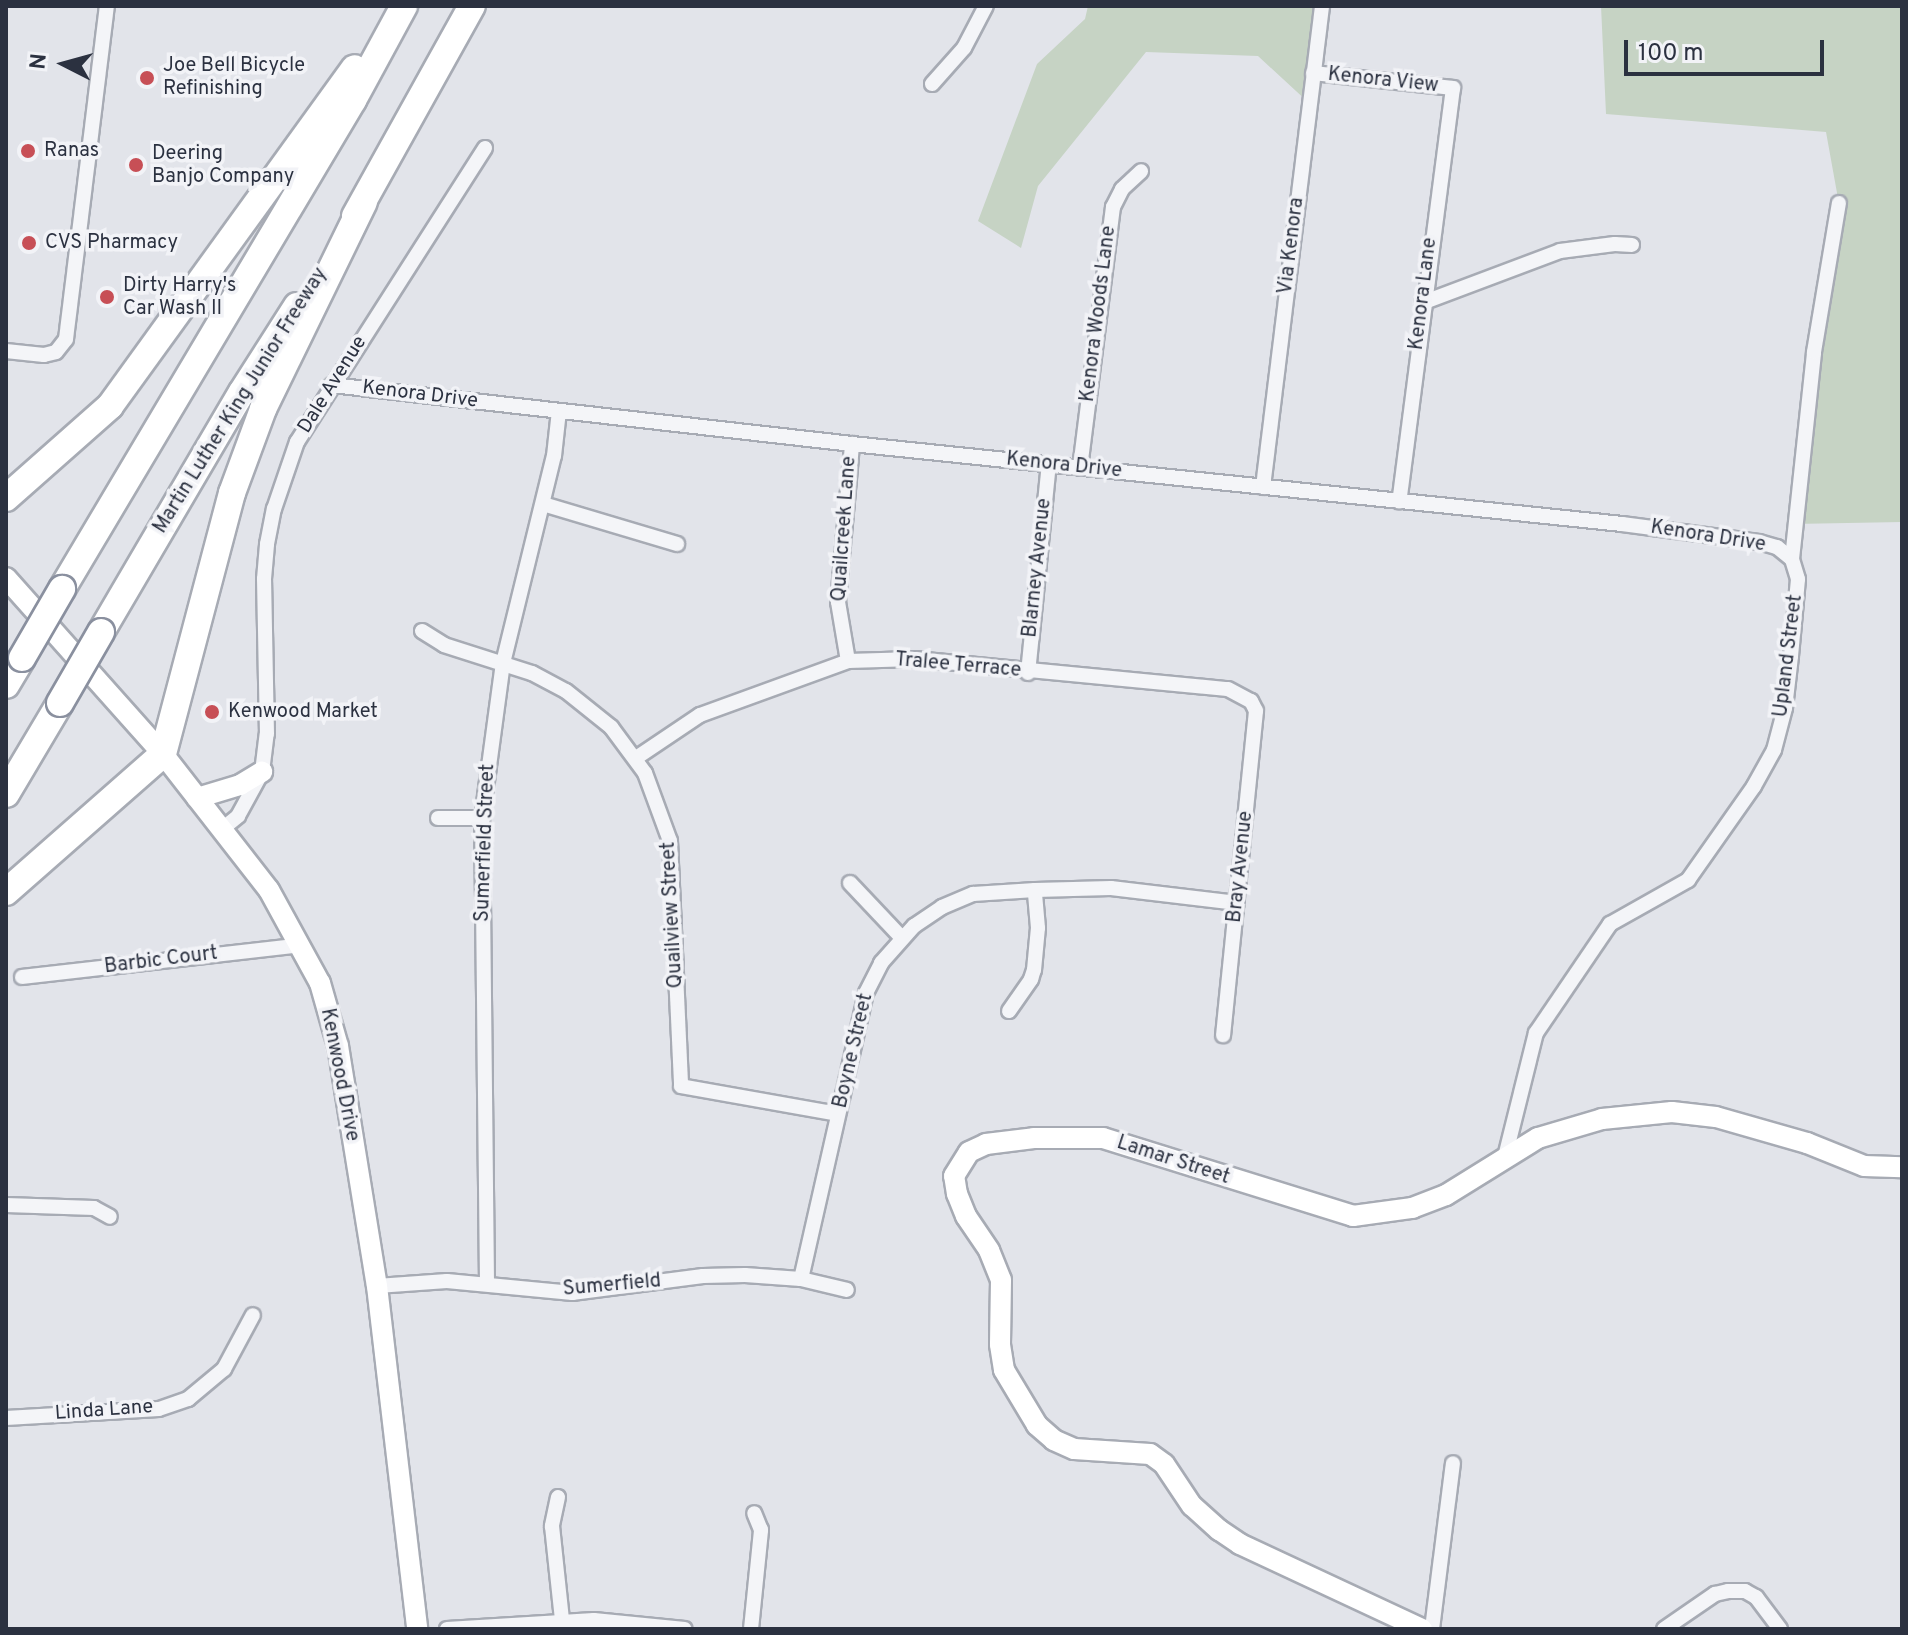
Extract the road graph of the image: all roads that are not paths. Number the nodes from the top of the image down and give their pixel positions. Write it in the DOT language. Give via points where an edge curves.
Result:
graph roads {
  1 [pos="107,6"];
  2 [pos="402,6"];
  3 [pos="472,6"];
  4 [pos="986,6"];
  5 [pos="1322,6"];
  6 [pos="1313,73"];
  7 [pos="932,84"];
  8 [pos="1453,88"];
  9 [pos="485,148"];
  10 [pos="1141,171"];
  11 [pos="364,202"];
  12 [pos="1839,203"];
  13 [pos="1632,245"];
  14 [pos="1422,303"];
  15 [pos="6,351"];
  16 [pos="332,385"];
  17 [pos="559,411"];
  18 [pos="852,444"];
  19 [pos="1049,464"];
  20 [pos="1080,468"];
  21 [pos="1263,487"];
  22 [pos="6,498"];
  23 [pos="1399,501"];
  24 [pos="543,504"];
  25 [pos="677,544"];
  26 [pos="1792,559"];
  27 [pos="6,578"];
  28 [pos="422,631"];
  29 [pos="848,661"];
  30 [pos="503,663"];
  31 [pos="1028,673"];
  32 [pos="6,685"];
  33 [pos="1251,701"];
  34 [pos="163,754"];
  35 [pos="636,758"];
  36 [pos="262,772"];
  37 [pos="6,794"];
  38 [pos="197,798"];
  39 [pos="438,818"];
  40 [pos="482,818"];
  41 [pos="221,830"];
  42 [pos="850,883"];
  43 [pos="1035,890"];
  44 [pos="6,892"];
  45 [pos="1237,903"];
  46 [pos="901,937"];
  47 [pos="301,945"];
  48 [pos="22,977"];
  49 [pos="1009,1011"];
  50 [pos="1223,1035"];
  51 [pos="838,1114"];
  52 [pos="1505,1157"];
  53 [pos="1902,1167"];
  54 [pos="6,1205"];
  55 [pos="110,1217"];
  56 [pos="801,1279"];
  57 [pos="487,1283"];
  58 [pos="377,1286"];
  59 [pos="847,1290"];
  60 [pos="253,1315"];
  61 [pos="6,1418"];
  62 [pos="1453,1463"];
  63 [pos="558,1497"];
  64 [pos="754,1513"];
  65 [pos="563,1626"];
  66 [pos="417,1629"];
  67 [pos="447,1629"];
  68 [pos="685,1629"];
  69 [pos="751,1629"];
  70 [pos="1422,1629"];
  71 [pos="1432,1629"];
  72 [pos="1664,1629"];
  73 [pos="1780,1629"];
  1 -- 15 [label="street" via="66,339 56,352 44,355"];
  2 -- 22 [label="highway" via="110,406"];
  2 -- 32 [label="highway, bridge" via="353,100"];
  3 -- 11 [label="highway, Martin Luther King Junior Freeway"];
  4 -- 7 [label="street" via="964,48"];
  5 -- 6 [label="street, Via Kenora"];
  6 -- 8 [label="street, Kenora View"];
  6 -- 21 [label="street, Via Kenora"];
  8 -- 14 [label="street, Kenora Lane"];
  9 -- 16 [label="street, Dale Avenue"];
  10 -- 20 [label="street, Kenora Woods Lane" via="1113,207"];
  11 -- 34 [label="highway" via="263,409 232,493"];
  11 -- 37 [label="highway, Martin Luther King Junior Freeway, bridge" via="242,392"];
  12 -- 26 [label="street, Upland Street" via="1814,352"];
  13 -- 14 [label="street" via="1560,251"];
  14 -- 23 [label="street, Kenora Lane"];
  16 -- 17 [label="street, Kenora Drive"];
  16 -- 36 [label="street, Dale Avenue" via="297,442 267,544 267,734"];
  17 -- 18 [label="street, Kenora Drive"];
  17 -- 24 [label="street, Sumerfield Street"];
  18 -- 19 [label="street, Kenora Drive"];
  18 -- 29 [label="street, Quailcreek Lane" via="838,602"];
  19 -- 20 [label="street, Kenora Drive"];
  19 -- 31 [label="street, Blarney Avenue"];
  20 -- 21 [label="street, Kenora Drive"];
  21 -- 23 [label="street, Kenora Drive"];
  23 -- 26 [label="street, Kenora Drive" via="1759,542"];
  24 -- 25 [label="street"];
  24 -- 30 [label="street, Sumerfield Street"];
  26 -- 52 [label="street, Upland Street" via="1798,579 1791,656 1774,750 1688,880 1610,924 1536,1033"];
  27 -- 34 [label="street, Kenwood Drive"];
  28 -- 30 [label="street, Quailview Street" via="444,645"];
  29 -- 31 [label="street, Tralee Terrace" via="915,659"];
  29 -- 35 [label="street, Tralee Terrace" via="700,715"];
  30 -- 35 [label="street, Quailview Street" via="550,681 582,702"];
  30 -- 40 [label="street, Sumerfield Street"];
  31 -- 33 [label="street, Tralee Terrace" via="1228,689"];
  33 -- 45 [label="street, Bray Avenue" via="1256,711"];
  34 -- 38 [label="street, Kenwood Drive"];
  34 -- 44 [label="highway"];
  35 -- 51 [label="street, Quailview Street" via="657,798 670,841 681,1086"];
  36 -- 38 [label="street"];
  36 -- 41 [label="street, Dale Avenue" via="238,816"];
  38 -- 41 [label="street, Kenwood Drive"];
  39 -- 40 [label="street"];
  40 -- 57 [label="street, Sumerfield Street"];
  41 -- 47 [label="street, Kenwood Drive" via="269,890"];
  42 -- 46 [label="street"];
  43 -- 45 [label="street, Boyne Street" via="1111,888"];
  43 -- 46 [label="street, Boyne Street" via="973,894 927,916"];
  43 -- 49 [label="street" via="1034,970"];
  45 -- 50 [label="street, Bray Avenue"];
  46 -- 51 [label="street, Boyne Street" via="866,993"];
  47 -- 48 [label="street, Barbic Court"];
  47 -- 58 [label="street, Kenwood Drive" via="320,983 338,1046"];
  51 -- 56 [label="street, Boyne Street"];
  52 -- 53 [label="street, Lamar Street" via="1538,1138 1589,1120 1672,1112 1716,1117 1864,1166"];
  52 -- 70 [label="street, Lamar Street" via="1446,1195 1412,1208 1353,1216 1103,1138 986,1144 969,1152 954,1176 966,1216 1001,1280 1004,1370 1037,1425 1074,1449 1150,1454 1164,1464 1192,1506 1240,1544"];
  54 -- 55 [label="street" via="94,1208"];
  56 -- 57 [label="street, Sumerfield" via="703,1276 572,1293"];
  56 -- 59 [label="street, Sumerfield"];
  57 -- 58 [label="street, Sumerfield"];
  58 -- 66 [label="street, Kenwood Drive"];
  60 -- 61 [label="street, Linda Lane" via="224,1369 188,1399 159,1409"];
  62 -- 71 [label="street"];
  63 -- 65 [label="street" via="552,1526"];
  64 -- 69 [label="street" via="761,1530"];
  65 -- 67 [label="street"];
  65 -- 68 [label="street" via="594,1620"];
  72 -- 73 [label="street" via="1715,1594 1745,1591 1756,1597"];
}
